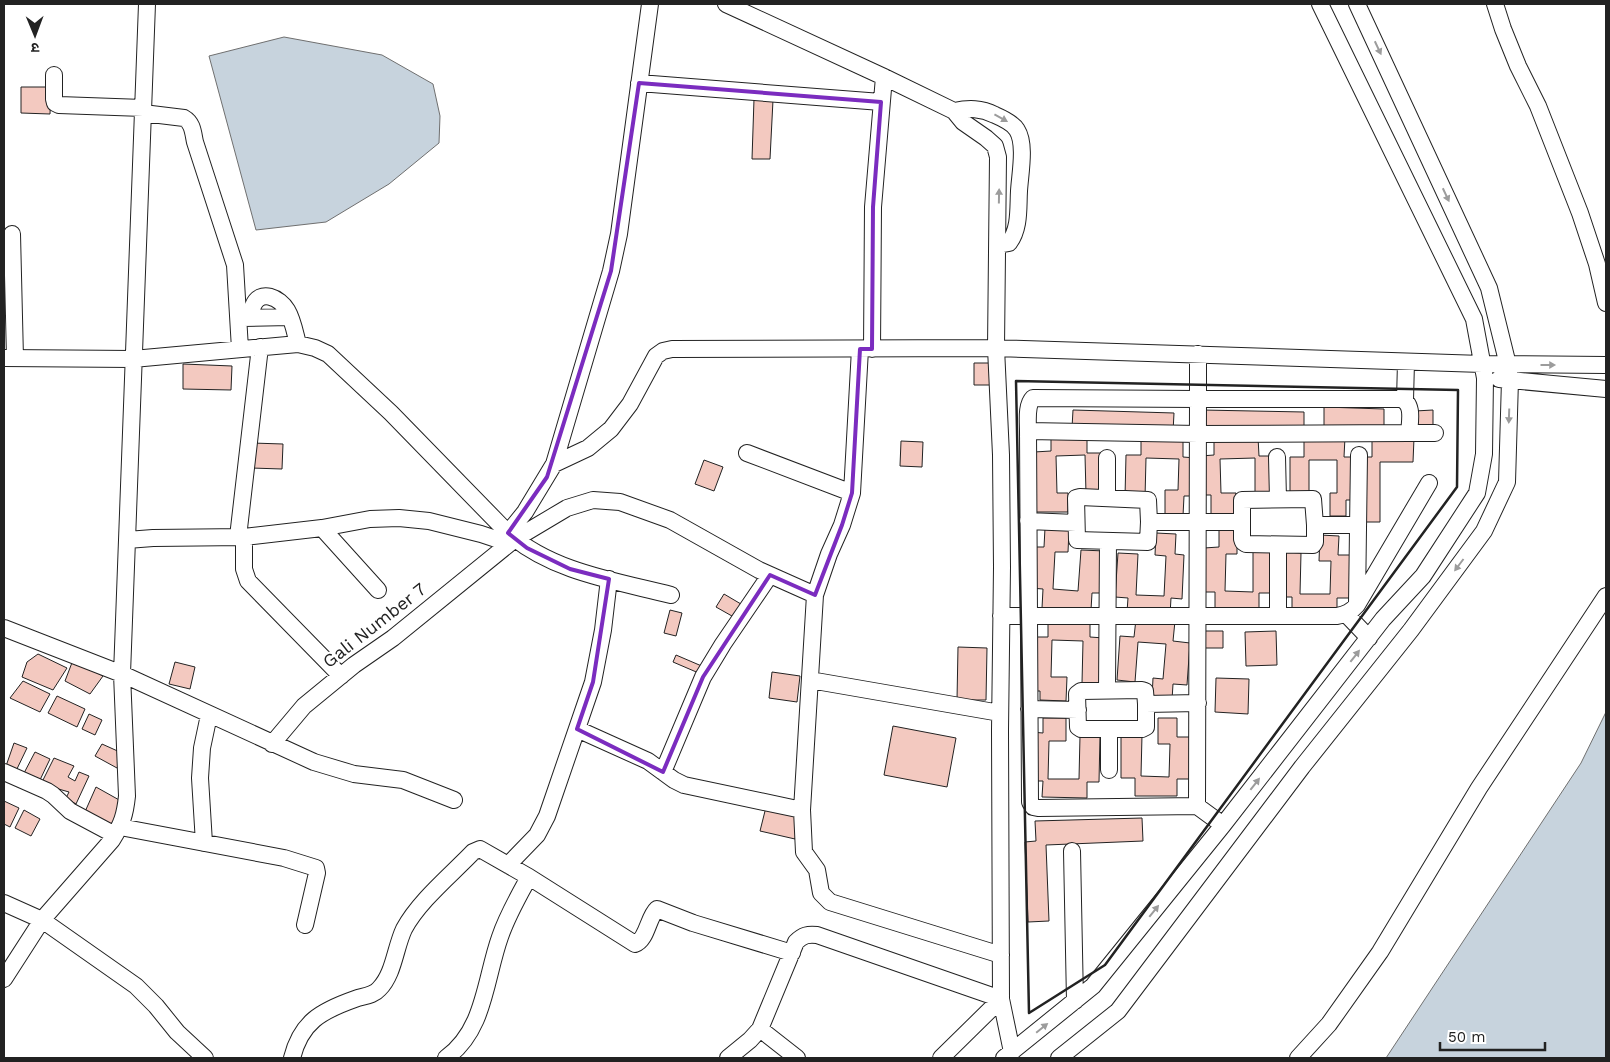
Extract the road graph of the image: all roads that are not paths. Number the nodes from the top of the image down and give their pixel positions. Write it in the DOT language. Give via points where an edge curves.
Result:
graph roads {
  1 [pos="147,4"];
  2 [pos="650,4"];
  3 [pos="726,4"];
  4 [pos="1320,4"];
  5 [pos="1357,4"];
  6 [pos="1495,4"];
  7 [pos="54,75"];
  8 [pos="884,77"];
  9 [pos="639,83"];
  10 [pos="881,102"];
  11 [pos="143,110"];
  12 [pos="954,111"];
  13 [pos="12,234"];
  14 [pos="998,245"];
  15 [pos="1606,303"];
  16 [pos="245,318"];
  17 [pos="298,344"];
  18 [pos="260,347"];
  19 [pos="996,348"];
  20 [pos="240,349"];
  21 [pos="866,349"];
  22 [pos="1198,354"];
  23 [pos="9,358"];
  24 [pos="134,359"];
  25 [pos="1406,362"];
  26 [pos="1606,365"];
  27 [pos="1484,371"];
  28 [pos="1509,372"];
  29 [pos="1606,389"];
  30 [pos="1198,399"];
  31 [pos="1406,400"];
  32 [pos="1028,431"];
  33 [pos="1409,432"];
  34 [pos="1435,433"];
  35 [pos="1198,434"];
  36 [pos="747,453"];
  37 [pos="1359,455"];
  38 [pos="1277,457"];
  39 [pos="1106,458"];
  40 [pos="554,464"];
  41 [pos="1428,483"];
  42 [pos="852,493"];
  43 [pos="1107,498"];
  44 [pos="1278,499"];
  45 [pos="1028,522"];
  46 [pos="1149,522"];
  47 [pos="1198,522"];
  48 [pos="1242,522"];
  49 [pos="1076,523"];
  50 [pos="1315,525"];
  51 [pos="1358,525"];
  52 [pos="322,528"];
  53 [pos="241,537"];
  54 [pos="510,539"];
  55 [pos="127,540"];
  56 [pos="1108,541"];
  57 [pos="1278,545"];
  58 [pos="770,575"];
  59 [pos="609,579"];
  60 [pos="378,590"];
  61 [pos="815,595"];
  62 [pos="671,596"];
  63 [pos="1606,596"];
  64 [pos="1351,610"];
  65 [pos="1001,616"];
  66 [pos="1278,616"];
  67 [pos="1028,617"];
  68 [pos="1107,617"];
  69 [pos="1198,617"];
  70 [pos="4,628"];
  71 [pos="1369,638"];
  72 [pos="122,674"];
  73 [pos="341,676"];
  74 [pos="810,680"];
  75 [pos="1107,691"];
  76 [pos="1146,704"];
  77 [pos="1198,704"];
  78 [pos="1029,710"];
  79 [pos="1078,710"];
  80 [pos="1000,713"];
  81 [pos="209,715"];
  82 [pos="578,729"];
  83 [pos="1109,729"];
  84 [pos="272,744"];
  85 [pos="1109,770"];
  86 [pos="4,772"];
  87 [pos="663,772"];
  88 [pos="454,800"];
  89 [pos="1198,806"];
  90 [pos="802,810"];
  91 [pos="1223,825"];
  92 [pos="118,831"];
  93 [pos="204,843"];
  94 [pos="1072,851"];
  95 [pos="508,865"];
  96 [pos="529,877"];
  97 [pos="4,903"];
  98 [pos="42,920"];
  99 [pos="305,925"];
  100 [pos="792,953"];
  101 [pos="1001,955"];
  102 [pos="4,979"];
  103 [pos="1001,999"];
  104 [pos="1076,1001"];
  105 [pos="760,1029"];
  106 [pos="1008,1055"];
  107 [pos="205,1058"];
  108 [pos="292,1058"];
  109 [pos="446,1058"];
  110 [pos="728,1058"];
  111 [pos="797,1058"];
  112 [pos="942,1058"];
  113 [pos="1059,1058"];
  114 [pos="1298,1058"];
  1 -- 11 [label="street"];
  2 -- 9 [label="street"];
  3 -- 8 [label="street"];
  4 -- 27 [label="street" via="1474,319"];
  5 -- 28 [label="street, one-way" via="1489,288"];
  6 -- 15 [label="street" via="1580,213"];
  7 -- 11 [label="street" via="54,99 59,105"];
  8 -- 10 [label="street"];
  8 -- 12 [label="street"];
  9 -- 10 [label="street"];
  9 -- 40 [label="street" via="611,271"];
  10 -- 21 [label="street"];
  11 -- 16 [label="street" via="184,118 192,126 232,253"];
  11 -- 24 [label="street"];
  14 -- 12 [label="street, one-way" via="998,157 994,146"];
  12 -- 14 [label="street, one-way" via="965,108 992,113 1017,129 1021,140 1018,224 1009,243"];
  13 -- 23 [label="street"];
  14 -- 19 [label="street"];
  16 -- 17 [label="street" via="261,297 269,296 281,301"];
  16 -- 20 [label="street"];
  17 -- 18 [label="street"];
  17 -- 54 [label="street" via="328,354 391,413"];
  18 -- 20 [label="street"];
  18 -- 53 [label="street"];
  19 -- 21 [label="street"];
  19 -- 22 [label="street"];
  19 -- 65 [label="street" via="1001,455"];
  20 -- 24 [label="street"];
  21 -- 40 [label="street" via="663,351 656,356 630,404 611,430 588,448"];
  21 -- 42 [label="street"];
  22 -- 25 [label="street"];
  22 -- 30 [label="street"];
  23 -- 24 [label="street"];
  24 -- 55 [label="street"];
  25 -- 27 [label="street"];
  25 -- 31 [label="street"];
  28 -- 26 [label="street, one-way"];
  27 -- 28 [label="street"];
  27 -- 71 [label="street" via="1484,454 1477,493 1423,576"];
  28 -- 29 [label="street"];
  28 -- 113 [label="street, one-way" via="1507,482 1484,531 1118,1010"];
  30 -- 31 [label="street"];
  30 -- 32 [label="street" via="1033,398 1029,406"];
  30 -- 35 [label="street"];
  31 -- 33 [label="street" via="1410,409"];
  32 -- 35 [label="street"];
  32 -- 45 [label="street"];
  33 -- 34 [label="street"];
  33 -- 35 [label="street"];
  35 -- 47 [label="street"];
  36 -- 42 [label="street"];
  37 -- 51 [label="street"];
  38 -- 44 [label="street"];
  39 -- 43 [label="street"];
  40 -- 54 [label="street"];
  41 -- 64 [label="street"];
  42 -- 61 [label="street"];
  43 -- 46 [label="street" via="1148,500"];
  43 -- 49 [label="street" via="1076,497"];
  44 -- 48 [label="street" via="1243,499"];
  44 -- 50 [label="street" via="1313,499"];
  45 -- 49 [label="street"];
  45 -- 67 [label="street"];
  46 -- 47 [label="street"];
  46 -- 56 [label="street" via="1148,542"];
  47 -- 48 [label="street"];
  47 -- 69 [label="street"];
  48 -- 57 [label="street" via="1242,539 1246,544"];
  49 -- 56 [label="street" via="1078,540"];
  50 -- 51 [label="street"];
  50 -- 57 [label="street" via="1313,545"];
  51 -- 64 [label="street"];
  52 -- 53 [label="street"];
  52 -- 54 [label="street" via="370,519 399,518 438,523 499,540"];
  52 -- 60 [label="street"];
  53 -- 55 [label="street"];
  53 -- 73 [label="street" via="248,581"];
  54 -- 58 [label="street" via="568,508 593,500 620,502 670,520"];
  54 -- 59 [label="street" via="570,569"];
  54 -- 73 [label="street, Gali Number 7" via="393,638"];
  55 -- 72 [label="street"];
  56 -- 68 [label="street"];
  57 -- 66 [label="street"];
  58 -- 61 [label="street"];
  58 -- 87 [label="street" via="703,677"];
  59 -- 62 [label="street"];
  59 -- 82 [label="street" via="593,682"];
  61 -- 74 [label="street"];
  63 -- 114 [label="street" via="1479,788 1380,952 1329,1024"];
  64 -- 66 [label="street" via="1338,616"];
  64 -- 71 [label="street"];
  65 -- 67 [label="street"];
  65 -- 80 [label="street"];
  66 -- 69 [label="street"];
  67 -- 68 [label="street"];
  67 -- 78 [label="street"];
  68 -- 69 [label="street"];
  68 -- 75 [label="street"];
  69 -- 77 [label="street"];
  70 -- 72 [label="street"];
  91 -- 71 [label="street, one-way"];
  72 -- 81 [label="street"];
  72 -- 92 [label="street" via="127,796 125,815"];
  73 -- 84 [label="street, Gali Number 7" via="304,706"];
  74 -- 80 [label="street"];
  74 -- 90 [label="street"];
  75 -- 76 [label="street" via="1145,691"];
  75 -- 79 [label="street" via="1080,691 1077,694"];
  76 -- 77 [label="street"];
  76 -- 83 [label="street" via="1144,729"];
  77 -- 89 [label="street"];
  78 -- 79 [label="street"];
  78 -- 89 [label="street" via="1029,793 1033,806"];
  79 -- 83 [label="street" via="1079,729"];
  80 -- 101 [label="street"];
  81 -- 84 [label="street"];
  81 -- 93 [label="street" via="200,778"];
  82 -- 87 [label="street" via="648,761"];
  82 -- 95 [label="street" via="547,816 537,835"];
  83 -- 85 [label="street"];
  84 -- 88 [label="street" via="336,769 403,780"];
  86 -- 92 [label="street" via="53,794 70,811"];
  87 -- 90 [label="street" via="695,788"];
  89 -- 91 [label="street"];
  90 -- 101 [label="street" via="804,852 817,870 821,893 830,902"];
  104 -- 91 [label="street, one-way" via="1093,986"];
  92 -- 93 [label="street"];
  92 -- 98 [label="street"];
  93 -- 99 [label="street" via="284,858 316,868"];
  94 -- 104 [label="street"];
  95 -- 96 [label="street"];
  95 -- 108 [label="street" via="476,849 412,916 378,990 329,1009 311,1021 302,1032"];
  96 -- 100 [label="street" via="635,944 641,941 657,909"];
  96 -- 109 [label="street" via="501,934 478,1015 469,1034"];
  97 -- 98 [label="street"];
  98 -- 102 [label="street"];
  98 -- 107 [label="street" via="136,986"];
  100 -- 103 [label="street" via="801,937 817,935"];
  100 -- 105 [label="street"];
  101 -- 103 [label="street"];
  103 -- 106 [label="street"];
  103 -- 112 [label="street"];
  106 -- 104 [label="street, one-way"];
  105 -- 110 [label="street"];
  105 -- 111 [label="street"];
}
